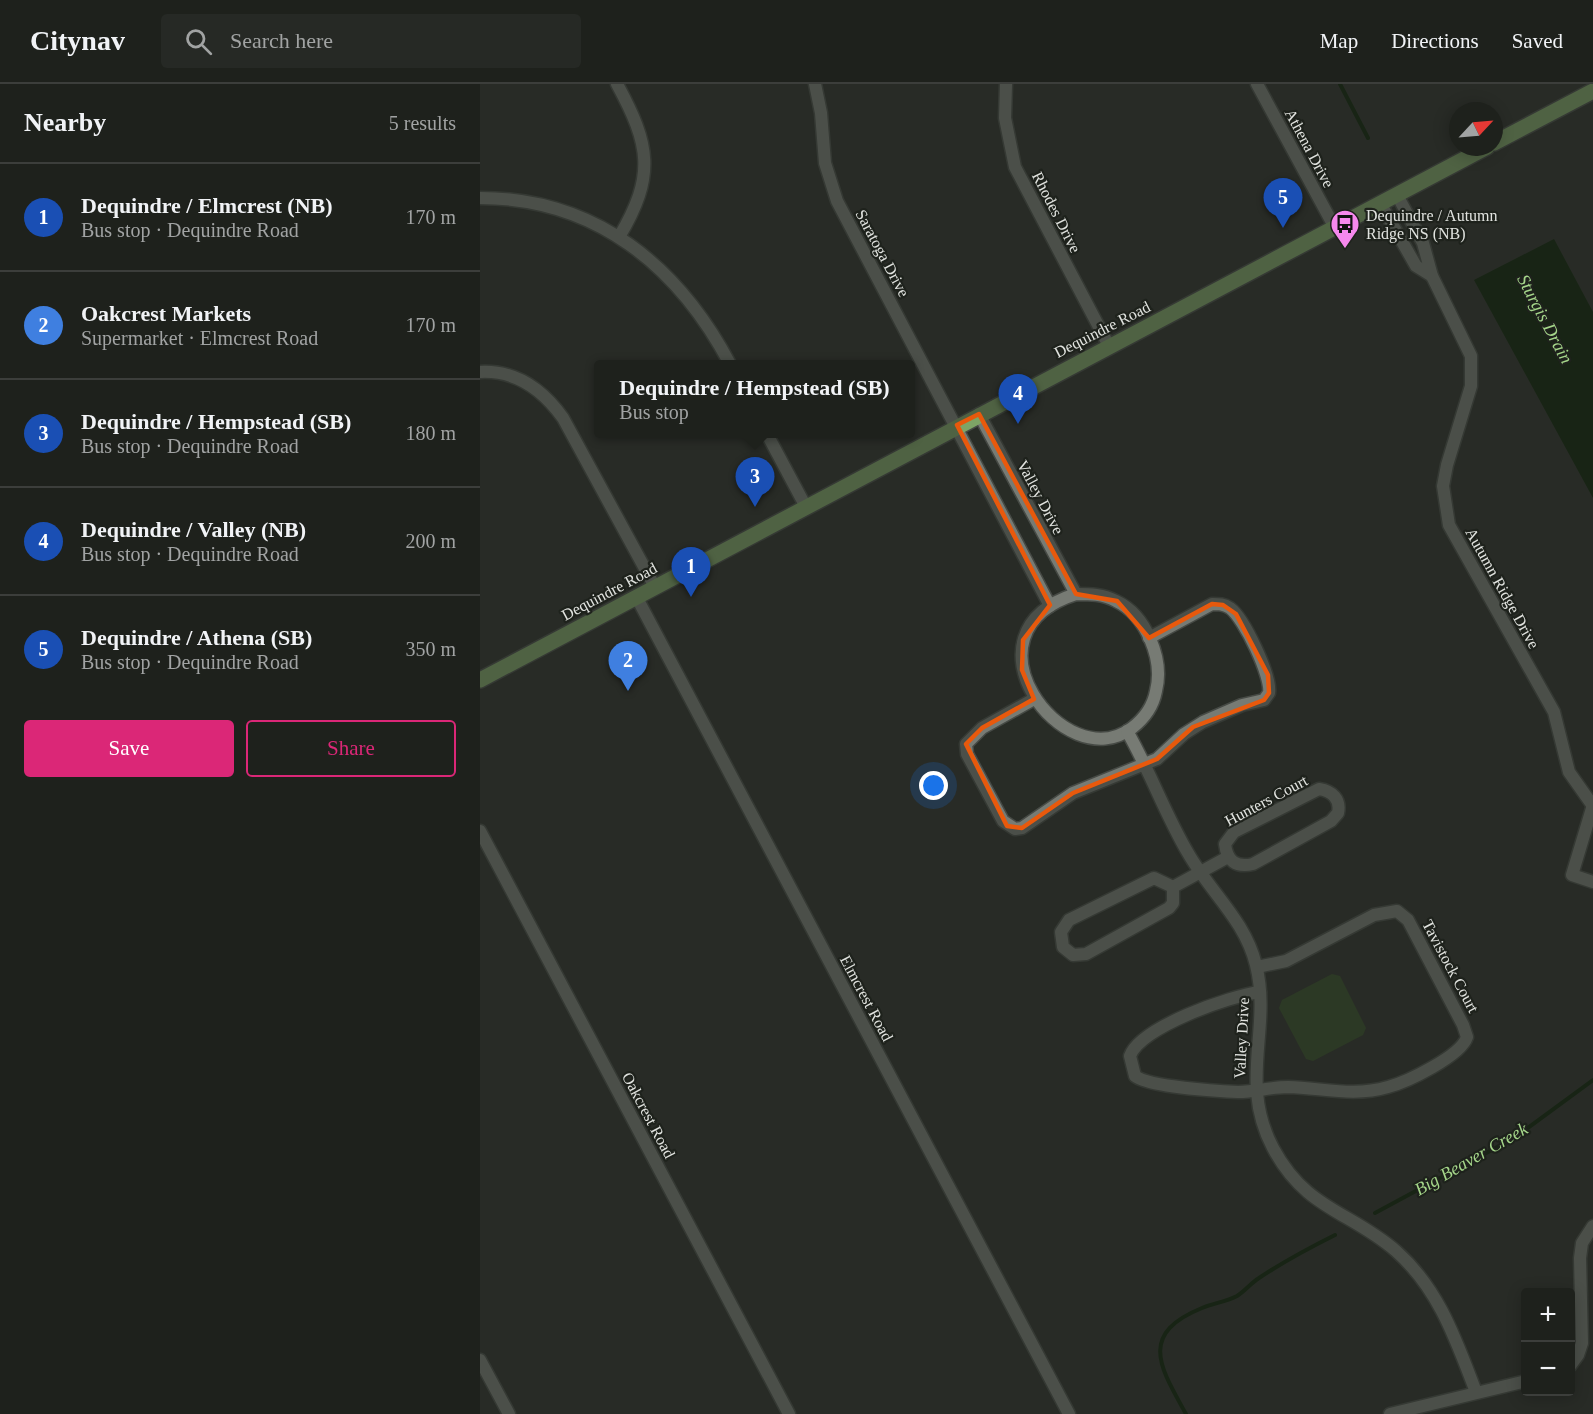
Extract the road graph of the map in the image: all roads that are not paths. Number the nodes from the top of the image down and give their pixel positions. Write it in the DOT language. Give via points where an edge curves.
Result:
graph roads {
  1 [pos="617,84"];
  2 [pos="815,84"];
  3 [pos="1006,84"];
  4 [pos="1257,84"];
  5 [pos="1593,91"];
  6 [pos="1503,138"];
  7 [pos="1470,156"];
  8 [pos="1396,195"];
  9 [pos="480,198"];
  10 [pos="1380,203"];
  11 [pos="1335,228"];
  12 [pos="619,237"];
  13 [pos="1432,276"];
  14 [pos="1109,346"];
  15 [pos="728,360"];
  16 [pos="480,372"];
  17 [pos="979,414"];
  18 [pos="957,425"];
  19 [pos="769,438"];
  20 [pos="806,507"];
  21 [pos="655,587"];
  22 [pos="1076,594"];
  23 [pos="637,598"];
  24 [pos="1050,606"];
  25 [pos="1149,638"];
  26 [pos="480,680"];
  27 [pos="1034,699"];
  28 [pos="1127,731"];
  29 [pos="1146,765"];
  30 [pos="1593,805"];
  31 [pos="480,831"];
  32 [pos="1228,857"];
  33 [pos="1200,872"];
  34 [pos="1593,882"];
  35 [pos="1173,887"];
  36 [pos="1257,967"];
  37 [pos="1260,992"];
  38 [pos="1256,1089"];
  39 [pos="1593,1226"];
  40 [pos="1575,1359"];
  41 [pos="480,1360"];
  42 [pos="1521,1382"];
  43 [pos="1476,1392"];
  44 [pos="509,1414"];
  45 [pos="789,1414"];
  46 [pos="1069,1414"];
  47 [pos="1390,1414"];
  1 -- 12 [label="street" via="636,120 645,159 639,200"];
  2 -- 18 [label="street, Saratoga Drive" via="825,163 837,201"];
  3 -- 14 [label="street, Rhodes Drive" via="1005,118 1016,167"];
  4 -- 11 [label="street, Athena Drive"];
  5 -- 6 [label="main road"];
  7 -- 8 [label="main road, Dequindre Road"];
  8 -- 10 [label="main road, Dequindre Road"];
  8 -- 13 [label="street, Autumn Ridge Drive" via="1423,243"];
  9 -- 12 [label="street" via="547,207"];
  10 -- 11 [label="main road, Dequindre Road"];
  10 -- 13 [label="street, Autumn Ridge Drive" via="1416,266"];
  11 -- 14 [label="main road, Dequindre Road"];
  12 -- 15 [label="street" via="645,254 691,300"];
  13 -- 30 [label="street, Autumn Ridge Drive" via="1467,343 1472,367 1472,386 1443,486 1449,525 1554,712 1569,772"];
  14 -- 17 [label="main road, Dequindre Road"];
  16 -- 21 [label="street" via="520,379 551,402"];
  17 -- 18 [label="main road, Dequindre Road"];
  17 -- 22 [label="street, Valley Drive"];
  18 -- 20 [label="main road, Dequindre Road"];
  18 -- 24 [label="street"];
  19 -- 20 [label="street"];
  20 -- 21 [label="main road, Dequindre Road"];
  21 -- 23 [label="main road, Dequindre Road"];
  22 -- 24 [label="street"];
  22 -- 25 [label="street" via="1118,601 1139,621"];
  23 -- 26 [label="main road, Dequindre Road"];
  23 -- 46 [label="street, Elmcrest Road"];
  24 -- 27 [label="street" via="1037,616 1023,640 1022,670"];
  25 -- 28 [label="street" via="1157,661 1157,689 1148,712"];
  25 -- 29 [label="street" via="1212,604 1223,604 1236,614 1271,685 1264,700 1203,722"];
  27 -- 28 [label="street" via="1054,719 1079,733 1103,737"];
  27 -- 29 [label="street" via="982,728 966,744 973,766 1007,826 1022,828 1073,793"];
  28 -- 29 [label="street, Valley Drive"];
  29 -- 33 [label="street, Valley Drive" via="1178,836"];
  30 -- 34 [label="street" via="1572,875"];
  31 -- 45 [label="street, Oakcrest Road"];
  32 -- 32 [label="street, Hunters Court" via="1234,864 1253,864 1331,821 1338,813 1338,800 1325,790 1312,791 1234,832 1225,844"];
  32 -- 33 [label="street"];
  33 -- 35 [label="street"];
  33 -- 36 [label="street, Valley Drive" via="1238,921"];
  35 -- 35 [label="street" via="1160,878 1146,880 1069,920 1061,932 1063,947 1073,955 1086,954 1162,912 1173,903"];
  36 -- 37 [label="street, Valley Drive"];
  36 -- 38 [label="street, Tavistock Court" via="1286,961 1374,915 1397,911 1408,920 1467,1037 1453,1055 1388,1088 1344,1094 1291,1087"];
  37 -- 38 [label="street, Valley Drive"];
  37 -- 38 [label="street" via="1196,1011 1138,1042 1130,1056 1135,1076 1146,1082 1231,1091"];
  38 -- 43 [label="street, Valley Drive" via="1266,1133 1287,1172 1322,1205 1378,1237 1408,1262 1437,1300"];
  39 -- 40 [label="street" via="1582,1243 1582,1343"];
  41 -- 44 [label="street"];
  42 -- 43 [label="street"];
  43 -- 47 [label="street"];
}
